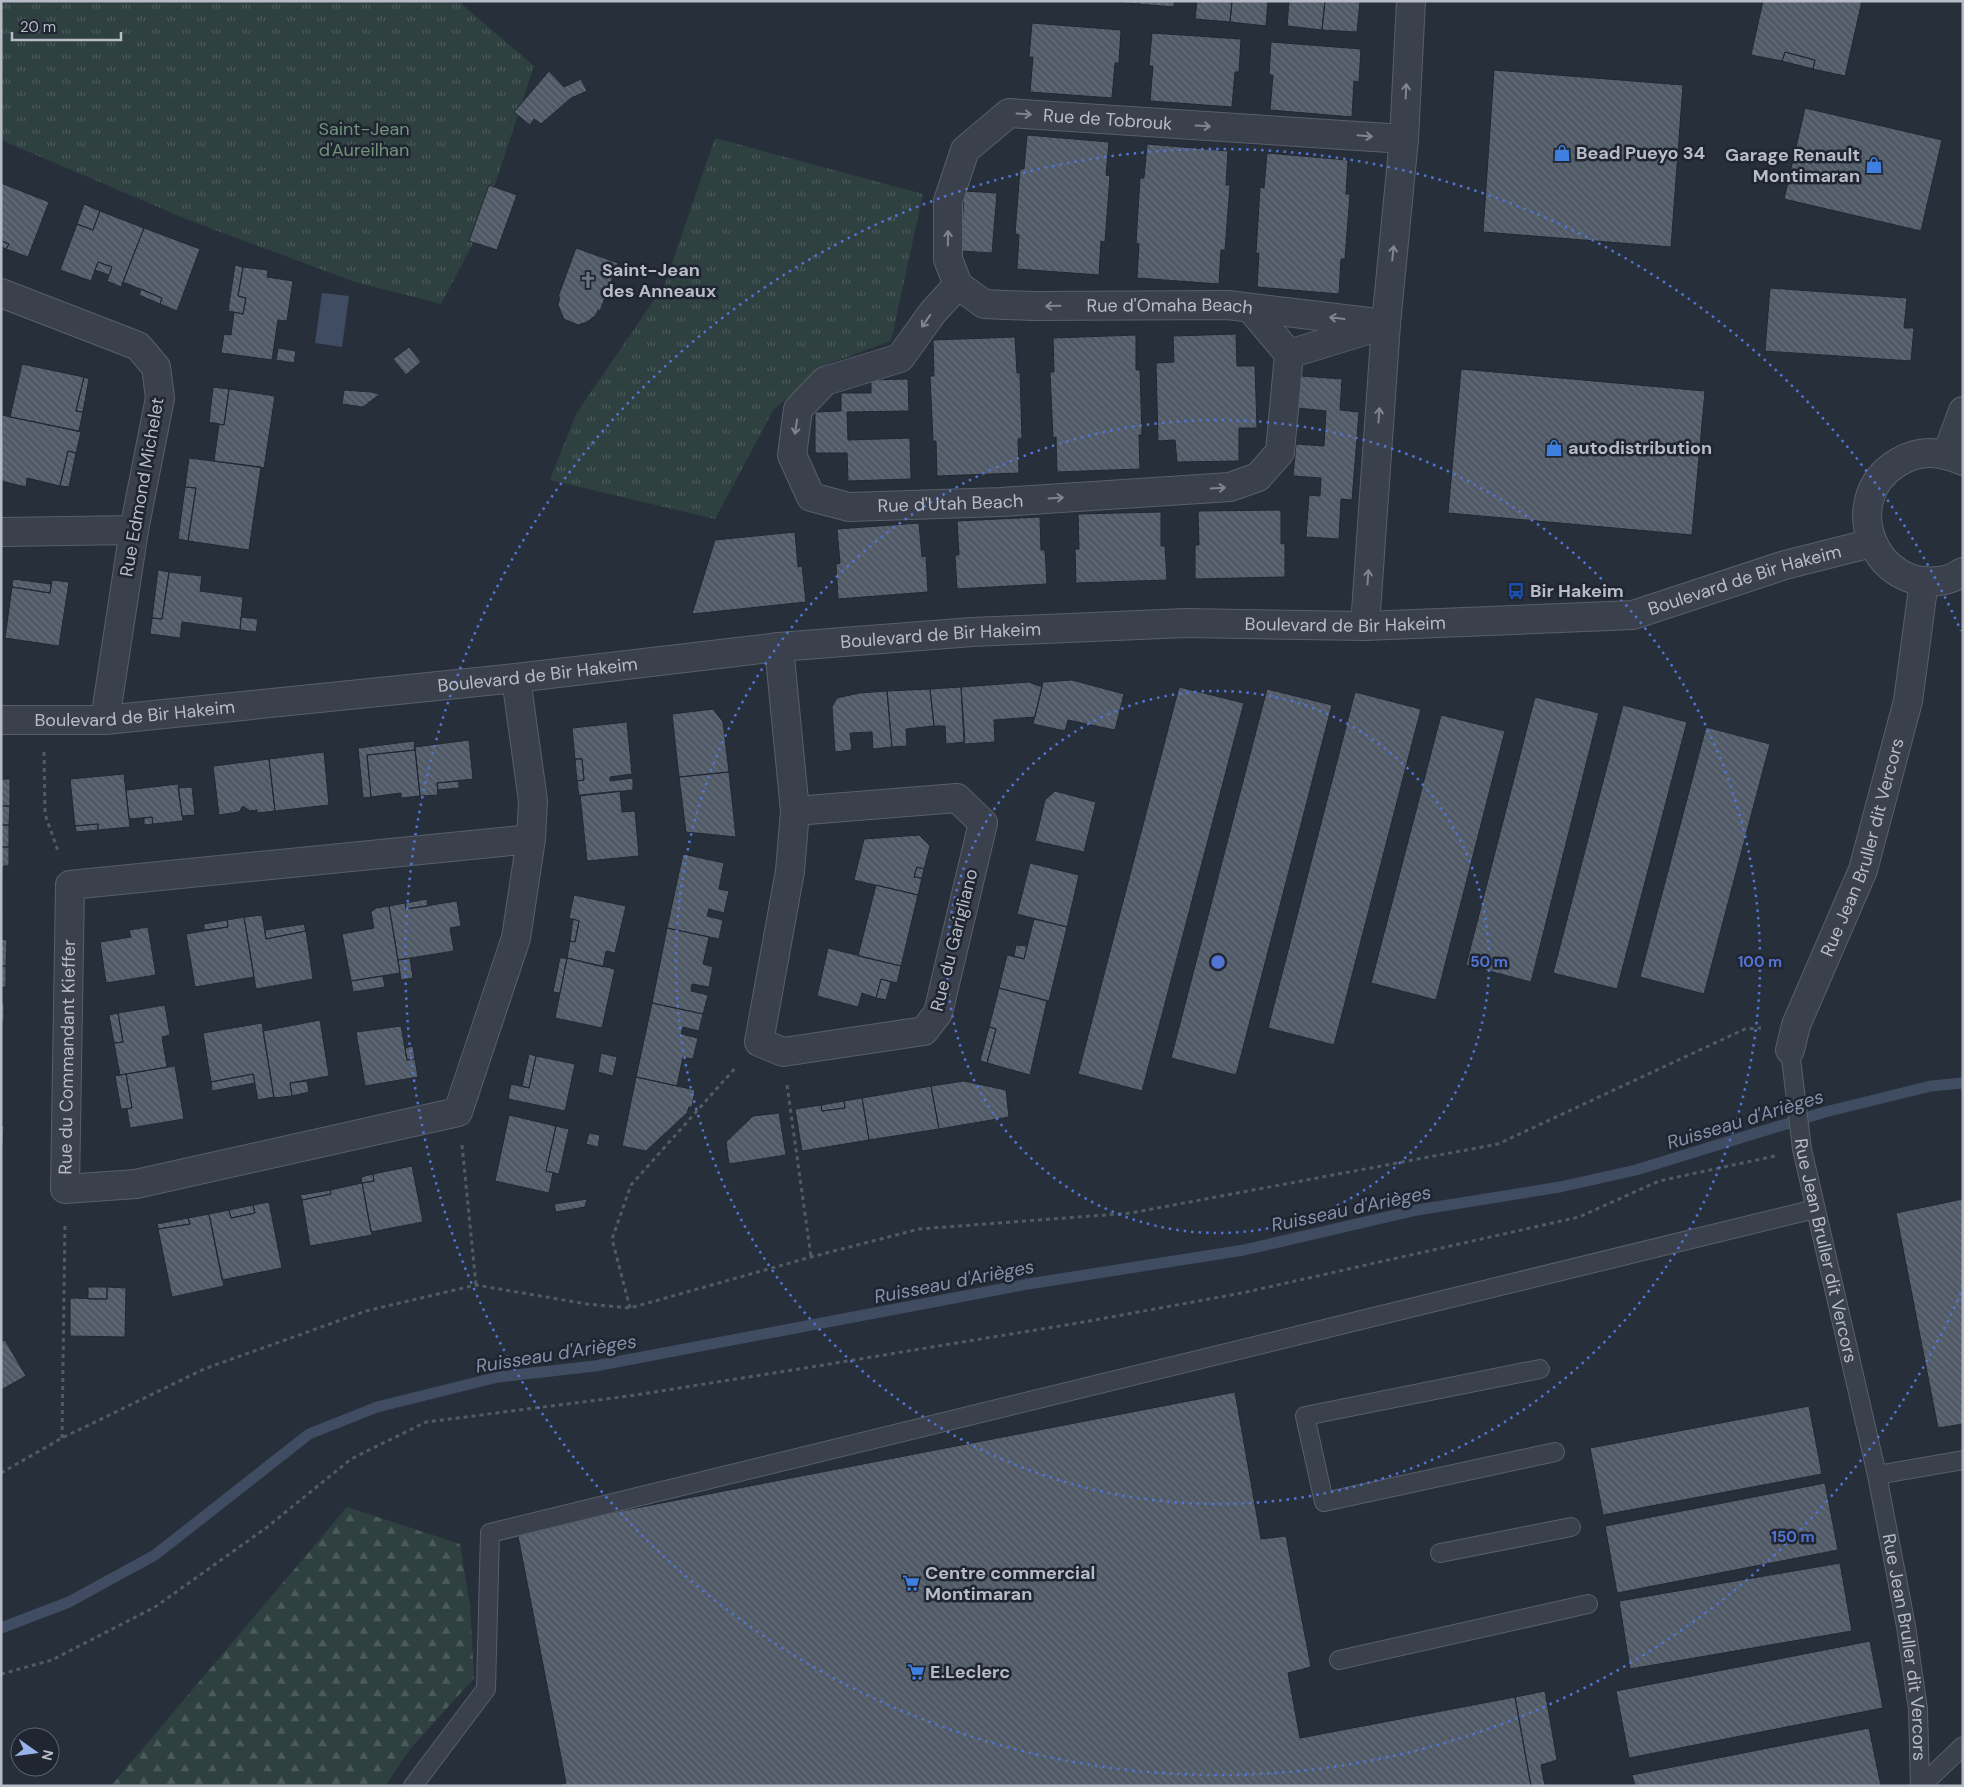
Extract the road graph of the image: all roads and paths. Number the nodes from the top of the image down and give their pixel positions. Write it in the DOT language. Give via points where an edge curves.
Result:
graph roads {
  1 [pos="1411,1"];
  2 [pos="1404,139"];
  3 [pos="958,285"];
  4 [pos="1,293"];
  5 [pos="1250,308"];
  6 [pos="1386,324"];
  7 [pos="1289,354"];
  8 [pos="1963,411"];
  9 [pos="1955,458"];
  10 [pos="134,530"];
  11 [pos="1,532"];
  12 [pos="1872,543"];
  13 [pos="1963,572"];
  14 [pos="1924,581"];
  15 [pos="1365,626"];
  16 [pos="779,647"];
  17 [pos="516,678"];
  18 [pos="1,720"];
  19 [pos="43,720"];
  20 [pos="105,720"];
  21 [pos="795,811"];
  22 [pos="531,839"];
  23 [pos="70,885"];
  24 [pos="1793,1038"];
  25 [pos="771,1047"];
  26 [pos="458,1112"];
  27 [pos="1801,1144"];
  28 [pos="66,1189"];
  29 [pos="1815,1209"];
  30 [pos="811,1257"];
  31 [pos="476,1285"];
  32 [pos="630,1308"];
  33 [pos="1540,1369"];
  34 [pos="62,1438"];
  35 [pos="1555,1452"];
  36 [pos="1963,1460"];
  37 [pos="1,1473"];
  38 [pos="1877,1475"];
  39 [pos="1571,1527"];
  40 [pos="1440,1553"];
  41 [pos="1588,1604"];
  42 [pos="1339,1660"];
  43 [pos="1,1674"];
  44 [pos="1963,1746"];
  45 [pos="413,1786"];
  46 [pos="1920,1786"];
  2 -- 1 [label="street, one-way"];
  3 -- 2 [label="street, Rue de Tobrouk, one-way" via="948,259 948,201 965,150 1009,114"];
  6 -- 2 [label="street, one-way"];
  5 -- 3 [label="street, Rue d'Omaha Beach, one-way" via="1228,305 984,304"];
  3 -- 7 [label="street, Rue d'Utah Beach, one-way" via="932,312 900,358 825,381 798,409 792,455 811,497 849,506 1001,502 1230,487 1258,477 1280,452"];
  4 -- 10 [label="street, Rue Edmond Michelet" via="138,346 156,367 160,398"];
  6 -- 5 [label="street, Rue d'Omaha Beach, one-way"];
  5 -- 7 [label="street"];
  6 -- 7 [label="street"];
  15 -- 6 [label="street, one-way"];
  8 -- 9 [label="street"];
  9 -- 12 [label="street" via="1926,452 1906,457 1889,468 1876,484 1868,502 1867,524"];
  10 -- 11 [label="street"];
  10 -- 20 [label="street, Rue Edmond Michelet"];
  12 -- 14 [label="street" via="1885,562 1902,575"];
  12 -- 15 [label="street, Boulevard de Bir Hakeim" via="1785,565 1633,615"];
  13 -- 14 [label="street" via="1945,580"];
  14 -- 24 [label="street, Rue Jean Bruller dit Vercors" via="1908,701 1863,870"];
  15 -- 16 [label="street, Boulevard de Bir Hakeim" via="1186,623 972,632"];
  16 -- 17 [label="street, Boulevard de Bir Hakeim"];
  16 -- 21 [label="street"];
  17 -- 20 [label="street, Boulevard de Bir Hakeim"];
  17 -- 22 [label="street" via="533,801"];
  18 -- 19 [label="street, Boulevard de Bir Hakeim"];
  19 -- 20 [label="street, Boulevard de Bir Hakeim"];
  19 -- 23 [label="path" via="45,814"];
  21 -- 25 [label="street"];
  21 -- 25 [label="street, Rue du Garigliano" via="957,798 983,823 938,1013 924,1031"];
  22 -- 23 [label="street"];
  22 -- 26 [label="street" via="516,938"];
  23 -- 28 [label="street, Rue du Commandant Kieffer"];
  24 -- 27 [label="lane, Rue Jean Bruller dit Vercors"];
  24 -- 30 [label="path" via="1745,1029 1498,1144 1130,1213 919,1229"];
  25 -- 30 [label="path"];
  25 -- 32 [label="path" via="631,1185 612,1239"];
  26 -- 28 [label="street, Rue du Commandant Kieffer" via="136,1184"];
  26 -- 31 [label="path"];
  27 -- 29 [label="lane, Rue Jean Bruller dit Vercors"];
  27 -- 43 [label="path" via="1660,1182 1579,1217 1242,1292 1084,1322 742,1378 426,1422 351,1459 266,1528 155,1607 52,1660"];
  28 -- 34 [label="path"];
  29 -- 38 [label="lane, Rue Jean Bruller dit Vercors"];
  29 -- 45 [label="lane" via="490,1533 486,1689"];
  30 -- 32 [label="path"];
  31 -- 32 [label="path"];
  31 -- 34 [label="path" via="366,1311 204,1369"];
  33 -- 35 [label="lane" via="1305,1416 1324,1502"];
  34 -- 37 [label="path"];
  36 -- 38 [label="lane"];
  38 -- 46 [label="lane, Rue Jean Bruller dit Vercors" via="1906,1626 1918,1709"];
  39 -- 40 [label="lane"];
  41 -- 42 [label="lane"];
  44 -- 46 [label="lane"];
}
